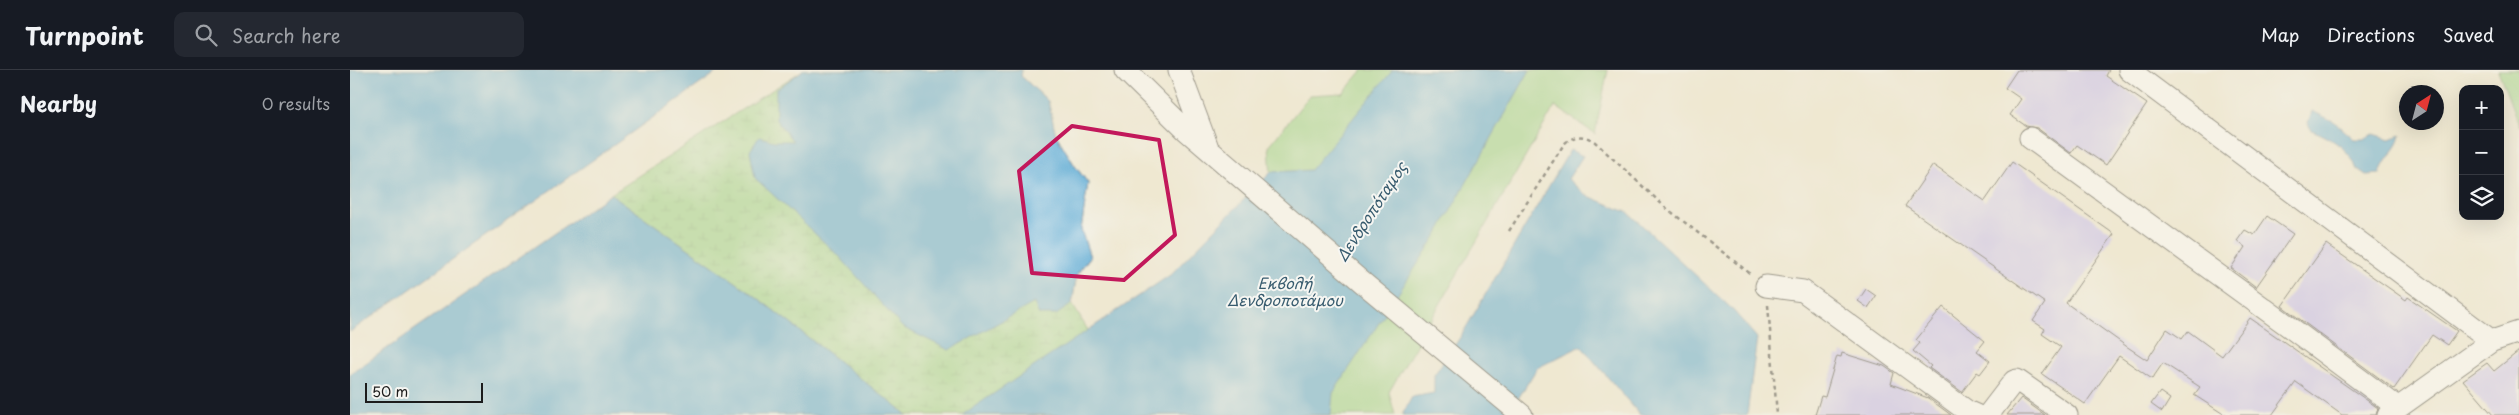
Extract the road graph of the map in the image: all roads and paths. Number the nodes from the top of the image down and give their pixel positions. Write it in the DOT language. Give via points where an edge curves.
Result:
graph roads {
  1 [pos="1125,70"];
  2 [pos="1179,70"];
  3 [pos="2129,70"];
  4 [pos="2030,138"];
  5 [pos="1209,150"];
  6 [pos="1509,231"];
  7 [pos="1766,286"];
  8 [pos="2519,332"];
  9 [pos="2492,341"];
  10 [pos="2393,411"];
  11 [pos="1522,415"];
  12 [pos="1777,415"];
  13 [pos="1976,415"];
  14 [pos="1988,415"];
  15 [pos="2067,415"];
  1 -- 5 [label="street"];
  2 -- 5 [label="street"];
  3 -- 9 [label="street"];
  4 -- 10 [label="street" via="2287,324"];
  5 -- 11 [label="street"];
  6 -- 7 [label="path" via="1564,144 1582,136 1595,142 1665,207"];
  7 -- 12 [label="path"];
  7 -- 13 [label="street" via="1803,291 1931,386"];
  8 -- 9 [label="street"];
  9 -- 10 [label="street"];
  14 -- 15 [label="street" via="2014,380"];
}
